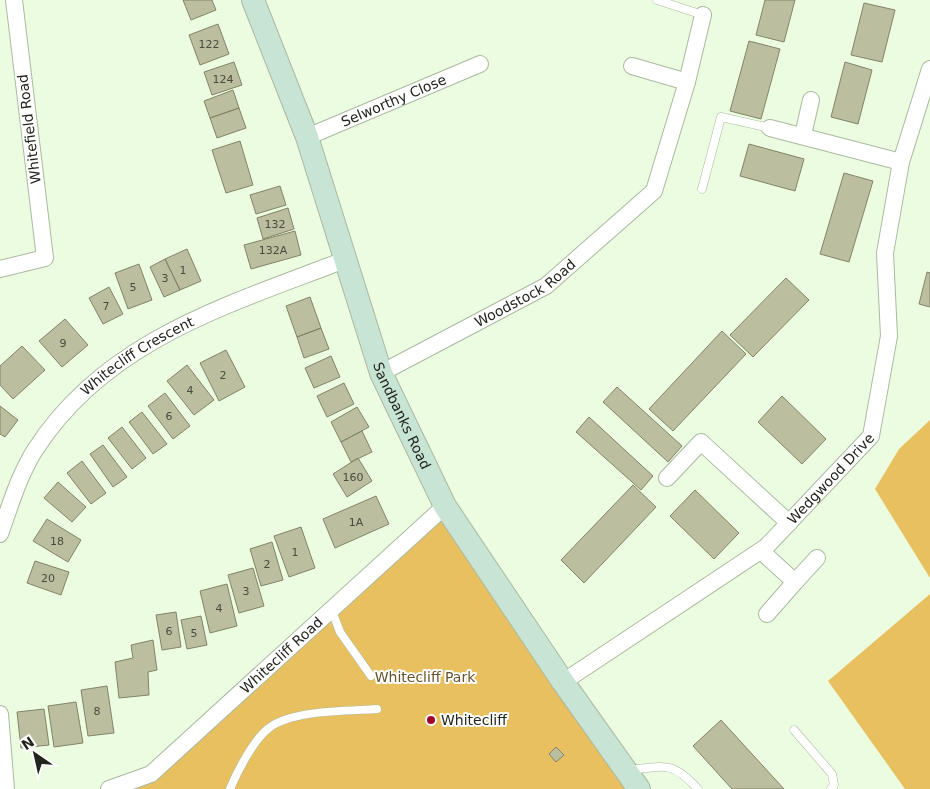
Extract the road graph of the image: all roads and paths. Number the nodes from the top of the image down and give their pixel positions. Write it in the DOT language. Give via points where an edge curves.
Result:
graph roads {
  1 [pos="14,0"];
  2 [pos="253,0"];
  3 [pos="656,0"];
  4 [pos="703,15"];
  5 [pos="480,64"];
  6 [pos="632,66"];
  7 [pos="930,69"];
  8 [pos="687,82"];
  9 [pos="811,100"];
  10 [pos="770,128"];
  11 [pos="804,135"];
  12 [pos="307,136"];
  13 [pos="901,162"];
  14 [pos="702,189"];
  15 [pos="347,258"];
  16 [pos="0,268"];
  17 [pos="381,373"];
  18 [pos="667,478"];
  19 [pos="445,506"];
  20 [pos="789,523"];
  21 [pos="0,534"];
  22 [pos="761,551"];
  23 [pos="817,558"];
  24 [pos="795,582"];
  25 [pos="332,611"];
  26 [pos="767,614"];
  27 [pos="371,676"];
  28 [pos="563,682"];
  29 [pos="377,710"];
  30 [pos="0,714"];
  31 [pos="794,730"];
  32 [pos="626,771"];
  33 [pos="6,789"];
  34 [pos="109,789"];
  35 [pos="230,789"];
  36 [pos="639,789"];
  37 [pos="698,789"];
  38 [pos="831,789"];
  1 -- 16 [label="street, Whitefield Road" via="45,258"];
  2 -- 12 [label="main road, Sandbanks Road"];
  3 -- 4 [label="lane"];
  4 -- 8 [label="street"];
  5 -- 12 [label="street, Selworthy Close"];
  6 -- 8 [label="street"];
  7 -- 13 [label="street, Wedgwood Drive"];
  8 -- 17 [label="street, Woodstock Road" via="654,190 546,286"];
  9 -- 11 [label="street"];
  10 -- 11 [label="street"];
  10 -- 14 [label="lane" via="721,117"];
  11 -- 13 [label="street"];
  12 -- 15 [label="main road, Sandbanks Road"];
  13 -- 20 [label="street, Wedgwood Drive" via="884,253 889,336 871,436"];
  15 -- 17 [label="main road, Sandbanks Road"];
  15 -- 21 [label="street, Whitecliff Crescent" via="186,322 120,361 60,416 34,451"];
  17 -- 19 [label="main road, Sandbanks Road"];
  18 -- 20 [label="street" via="701,442"];
  19 -- 25 [label="street, Whitecliff Road"];
  19 -- 28 [label="main road, Sandbanks Road"];
  20 -- 22 [label="street, Wedgwood Drive"];
  22 -- 24 [label="street"];
  22 -- 28 [label="street, Wedgwood Drive"];
  23 -- 24 [label="street"];
  24 -- 26 [label="street"];
  25 -- 27 [label="lane" via="340,632"];
  25 -- 34 [label="street, Whitecliff Road" via="151,774"];
  28 -- 32 [label="main road, Sandbanks Road"];
  29 -- 35 [label="lane" via="298,716 269,728 240,766"];
  30 -- 33 [label="street"];
  31 -- 38 [label="lane" via="832,774 834,785"];
  32 -- 36 [label="main road, Sandbanks Road"];
  32 -- 37 [label="lane" via="666,766 675,768"];
}
